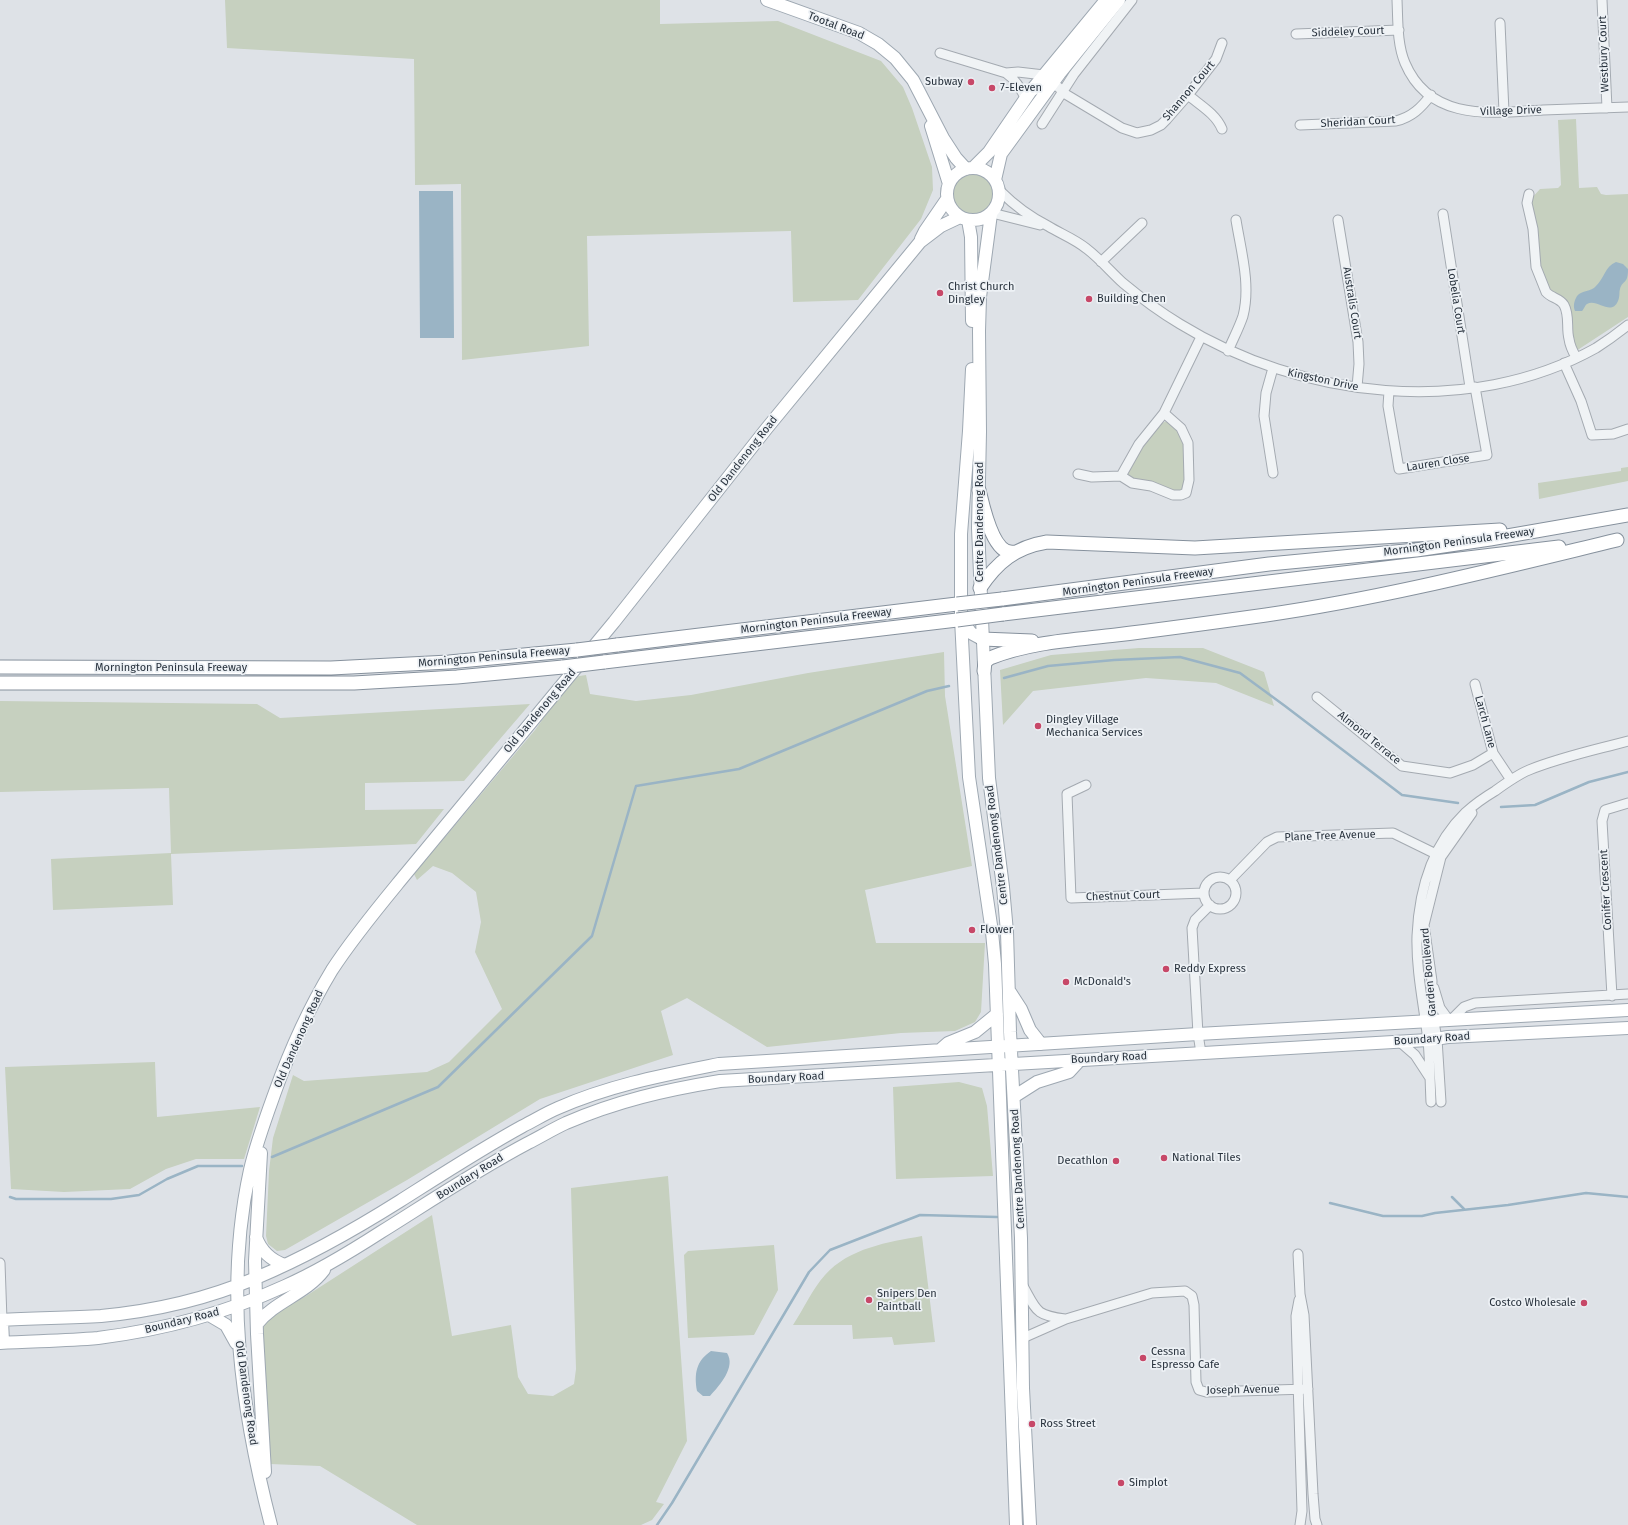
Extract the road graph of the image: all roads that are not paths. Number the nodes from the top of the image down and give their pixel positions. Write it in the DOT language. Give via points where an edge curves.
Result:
graph roads {
  1 [pos="767,0"];
  2 [pos="1106,0"];
  3 [pos="1119,0"];
  4 [pos="1132,0"];
  5 [pos="1397,0"];
  6 [pos="1602,0"];
  7 [pos="1500,23"];
  8 [pos="1399,30"];
  9 [pos="1296,34"];
  10 [pos="1222,43"];
  11 [pos="940,53"];
  12 [pos="1006,73"];
  13 [pos="1044,75"];
  14 [pos="1057,88"];
  15 [pos="1028,95"];
  16 [pos="1188,95"];
  17 [pos="1431,96"];
  18 [pos="925,103"];
  19 [pos="1628,107"];
  20 [pos="1607,108"];
  21 [pos="1504,112"];
  22 [pos="1042,124"];
  23 [pos="1300,125"];
  24 [pos="1222,129"];
  25 [pos="969,168"];
  26 [pos="949,184"];
  27 [pos="998,186"];
  28 [pos="1529,194"];
  29 [pos="948,199"];
  30 [pos="991,214"];
  31 [pos="1443,214"];
  32 [pos="964,219"];
  33 [pos="1236,220"];
  34 [pos="1338,220"];
  35 [pos="1142,223"];
  36 [pos="1047,226"];
  37 [pos="920,242"];
  38 [pos="1102,262"];
  39 [pos="1628,326"];
  40 [pos="1201,337"];
  41 [pos="1228,351"];
  42 [pos="1576,357"];
  43 [pos="1564,363"];
  44 [pos="1272,368"];
  45 [pos="1357,387"];
  46 [pos="1472,387"];
  47 [pos="1389,391"];
  48 [pos="1164,413"];
  49 [pos="1628,429"];
  50 [pos="1273,473"];
  51 [pos="1078,474"];
  52 [pos="1121,476"];
  53 [pos="979,490"];
  54 [pos="1628,515"];
  55 [pos="1560,527"];
  56 [pos="1622,539"];
  57 [pos="1015,552"];
  58 [pos="980,588"];
  59 [pos="959,619"];
  60 [pos="982,639"];
  61 [pos="1056,641"];
  62 [pos="0,667"];
  63 [pos="984,671"];
  64 [pos="0,683"];
  65 [pos="1475,684"];
  66 [pos="1317,697"];
  67 [pos="1628,741"];
  68 [pos="1493,753"];
  69 [pos="1511,780"];
  70 [pos="1086,785"];
  71 [pos="1628,803"];
  72 [pos="1438,855"];
  73 [pos="1230,880"];
  74 [pos="1204,893"];
  75 [pos="1210,905"];
  76 [pos="1432,981"];
  77 [pos="1009,990"];
  78 [pos="1628,994"];
  79 [pos="1612,996"];
  80 [pos="1628,1010"];
  81 [pos="997,1016"];
  82 [pos="1010,1017"];
  83 [pos="1450,1019"];
  84 [pos="1429,1021"];
  85 [pos="1628,1028"];
  86 [pos="1198,1034"];
  87 [pos="1167,1036"];
  88 [pos="1433,1039"];
  89 [pos="1400,1042"];
  90 [pos="1041,1044"];
  91 [pos="1011,1046"];
  92 [pos="998,1047"];
  93 [pos="939,1051"];
  94 [pos="1197,1053"];
  95 [pos="1080,1060"];
  96 [pos="1013,1064"];
  97 [pos="998,1065"];
  98 [pos="1430,1079"];
  99 [pos="1014,1096"];
  100 [pos="1431,1102"];
  101 [pos="1441,1102"];
  102 [pos="262,1132"];
  103 [pos="255,1234"];
  104 [pos="1298,1254"];
  105 [pos="0,1263"];
  106 [pos="284,1265"];
  107 [pos="327,1266"];
  108 [pos="255,1278"];
  109 [pos="237,1285"];
  110 [pos="1023,1286"];
  111 [pos="1300,1294"];
  112 [pos="256,1299"];
  113 [pos="237,1306"];
  114 [pos="209,1315"];
  115 [pos="1066,1319"];
  116 [pos="1,1320"];
  117 [pos="257,1324"];
  118 [pos="1023,1338"];
  119 [pos="2,1343"];
  120 [pos="239,1349"];
  121 [pos="1298,1389"];
  122 [pos="1308,1389"];
  123 [pos="268,1511"];
  124 [pos="272,1525"];
  125 [pos="1016,1525"];
  126 [pos="1030,1525"];
  127 [pos="1300,1525"];
  128 [pos="1317,1525"];
  1 -- 18 [label="main road, Tootal Road" via="859,33 878,44 903,66"];
  2 -- 13 [label="main road"];
  3 -- 14 [label="main road" via="1086,40"];
  4 -- 14 [label="street" via="1074,74"];
  5 -- 8 [label="street, Village Drive"];
  6 -- 20 [label="street, Westbury Court"];
  7 -- 21 [label="street"];
  8 -- 9 [label="street, Siddeley Court"];
  8 -- 17 [label="street, Village Drive" via="1405,64 1419,86"];
  10 -- 16 [label="street, Shannon Court" via="1216,59"];
  11 -- 12 [label="street"];
  12 -- 13 [label="street"];
  12 -- 15 [label="street"];
  13 -- 15 [label="main road"];
  14 -- 15 [label="street" via="1040,87"];
  14 -- 16 [label="street, Shannon Court" via="1122,128 1137,133 1161,125"];
  14 -- 22 [label="street"];
  14 -- 27 [label="main road" via="1042,100 1001,154"];
  15 -- 25 [label="main road" via="992,147"];
  16 -- 24 [label="street" via="1214,116"];
  17 -- 21 [label="street, Village Drive" via="1456,109 1471,112"];
  17 -- 23 [label="street, Sheridan Court" via="1417,112 1396,121"];
  18 -- 25 [label="main road, Tootal Road" via="951,151"];
  18 -- 26 [label="main road, Tootal Road"];
  19 -- 20 [label="street, Village Drive"];
  20 -- 21 [label="street, Village Drive"];
  25 -- 26 [label="main road" via="955,176"];
  25 -- 27 [label="main road" via="986,171"];
  26 -- 29 [label="main road"];
  27 -- 30 [label="main road" via="998,203"];
  27 -- 36 [label="street, Kingston Drive" via="1018,207"];
  28 -- 42 [label="street" via="1527,203 1533,229 1536,267 1548,295 1562,302 1564,306 1569,340"];
  29 -- 32 [label="main road" via="951,208"];
  29 -- 37 [label="main road, Old Dandenong Road" via="925,230"];
  30 -- 32 [label="main road" via="982,220"];
  30 -- 36 [label="street, Kingston Drive"];
  30 -- 53 [label="main road, Centre Dandenong Road" via="980,297"];
  31 -- 46 [label="street, Lobelia Court"];
  32 -- 37 [label="main road, Old Dandenong Road" via="941,226"];
  32 -- 59 [label="main road, Centre Dandenong Road" via="971,237 972,363 961,518"];
  33 -- 41 [label="street" via="1246,293 1243,316"];
  34 -- 45 [label="street, Australis Court" via="1358,342"];
  35 -- 38 [label="street"];
  36 -- 38 [label="street, Kingston Drive" via="1075,240"];
  37 -- 102 [label="main road, Old Dandenong Road" via="767,428 614,622 364,925 333,969 306,1018 280,1077"];
  38 -- 40 [label="street, Kingston Drive" via="1122,282 1159,311"];
  39 -- 42 [label="street, Kingston Drive" via="1597,347"];
  40 -- 41 [label="street, Kingston Drive"];
  40 -- 48 [label="street"];
  41 -- 44 [label="street, Kingston Drive"];
  42 -- 43 [label="street, Kingston Drive"];
  43 -- 46 [label="street, Kingston Drive" via="1526,377"];
  43 -- 49 [label="street" via="1581,401 1592,435 1613,434"];
  44 -- 45 [label="street, Kingston Drive"];
  44 -- 50 [label="street" via="1264,416"];
  45 -- 47 [label="street, Kingston Drive"];
  46 -- 47 [label="street, Kingston Drive" via="1435,391"];
  46 -- 47 [label="street, Lauren Close" via="1486,456 1399,469 1388,406"];
  48 -- 52 [label="street" via="1140,444"];
  48 -- 52 [label="street" via="1181,428 1188,443 1189,480 1186,493 1181,496 1172,495 1151,486 1132,483"];
  51 -- 52 [label="street" via="1092,478"];
  53 -- 57 [label="highway" via="994,537 1005,551"];
  53 -- 58 [label="main road, Centre Dandenong Road"];
  54 -- 55 [label="highway, Mornington Peninsula Freeway"];
  55 -- 57 [label="highway" via="1195,548 1047,542"];
  55 -- 62 [label="highway, Mornington Peninsula Freeway, bridge" via="1416,550 1269,564 576,650 449,662 331,668"];
  56 -- 59 [label="highway, Mornington Peninsula Freeway, bridge"];
  56 -- 61 [label="highway" via="1456,579 1344,602 1266,615"];
  57 -- 58 [label="highway" via="991,572"];
  58 -- 59 [label="main road"];
  58 -- 60 [label="main road, Centre Dandenong Road"];
  59 -- 60 [label="main road" via="971,633"];
  59 -- 64 [label="highway, Mornington Peninsula Freeway, bridge" via="563,667 457,677 347,683"];
  59 -- 81 [label="main road, Centre Dandenong Road" via="969,777 992,932"];
  60 -- 61 [label="highway"];
  60 -- 63 [label="main road, Centre Dandenong Road"];
  61 -- 63 [label="highway" via="990,658 985,662"];
  63 -- 77 [label="main road, Centre Dandenong Road" via="989,778 1004,900"];
  65 -- 68 [label="street, Larch Lane"];
  66 -- 68 [label="street, Almond Terrace" via="1402,766 1450,773 1473,766"];
  67 -- 69 [label="street, Garden Boulevard" via="1552,761"];
  68 -- 69 [label="street, Larch Lane"];
  69 -- 72 [label="street, Garden Boulevard" via="1466,812 1450,831"];
  70 -- 74 [label="street, Chestnut Court" via="1067,794 1071,898"];
  71 -- 79 [label="street, Conifer Crescent" via="1605,810 1602,815"];
  72 -- 73 [label="street, Plane Tree Avenue" via="1393,833 1277,837 1267,842"];
  72 -- 76 [label="street, Garden Boulevard" via="1424,925"];
  72 -- 84 [label="street, Garden Boulevard" via="1424,884 1417,936 1419,981"];
  73 -- 74 [label="street" via="1223,877 1212,879"];
  73 -- 75 [label="street" via="1236,889 1231,905 1220,909"];
  74 -- 75 [label="street"];
  75 -- 86 [label="street" via="1195,920 1192,928"];
  76 -- 83 [label="street" via="1440,1008"];
  76 -- 84 [label="street, Garden Boulevard"];
  77 -- 82 [label="main road, Centre Dandenong Road"];
  77 -- 90 [label="main road" via="1030,1030"];
  78 -- 79 [label="street"];
  79 -- 83 [label="street" via="1475,1003 1464,1007"];
  80 -- 83 [label="main road, Boundary Road"];
  81 -- 82 [label="main road"];
  81 -- 92 [label="main road, Centre Dandenong Road"];
  81 -- 93 [label="main road" via="975,1032 948,1043"];
  82 -- 91 [label="main road, Centre Dandenong Road"];
  83 -- 84 [label="main road, Boundary Road"];
  84 -- 86 [label="main road, Boundary Road"];
  84 -- 88 [label="street, Garden Boulevard"];
  85 -- 88 [label="main road, Boundary Road"];
  86 -- 87 [label="main road, Boundary Road"];
  86 -- 94 [label="street"];
  87 -- 90 [label="main road, Boundary Road"];
  87 -- 94 [label="main road"];
  88 -- 89 [label="main road, Boundary Road"];
  88 -- 98 [label="street"];
  88 -- 101 [label="street"];
  89 -- 94 [label="main road, Boundary Road"];
  89 -- 98 [label="street" via="1415,1055"];
  90 -- 91 [label="main road, Boundary Road"];
  91 -- 92 [label="main road, Boundary Road"];
  91 -- 96 [label="main road, Centre Dandenong Road"];
  92 -- 93 [label="main road, Boundary Road"];
  92 -- 97 [label="main road, Centre Dandenong Road"];
  93 -- 106 [label="main road, Boundary Road" via="719,1064 624,1084 557,1108 495,1141 345,1234"];
  94 -- 95 [label="main road, Boundary Road"];
  95 -- 96 [label="main road, Boundary Road"];
  95 -- 99 [label="main road" via="1068,1072 1037,1082"];
  96 -- 97 [label="main road, Boundary Road"];
  96 -- 99 [label="main road, Centre Dandenong Road"];
  97 -- 107 [label="main road, Boundary Road" via="720,1082 672,1089 616,1104 565,1124 506,1155"];
  97 -- 125 [label="main road, Centre Dandenong Road"];
  98 -- 100 [label="street"];
  99 -- 110 [label="main road, Centre Dandenong Road"];
  102 -- 103 [label="main road, Old Dandenong Road"];
  102 -- 109 [label="main road, Old Dandenong Road" via="245,1197"];
  103 -- 106 [label="main road" via="259,1245 268,1256"];
  103 -- 108 [label="main road, Old Dandenong Road"];
  104 -- 111 [label="street"];
  105 -- 116 [label="street"];
  106 -- 108 [label="main road, Boundary Road"];
  107 -- 112 [label="main road, Boundary Road"];
  107 -- 117 [label="main road" via="310,1285 268,1311"];
  108 -- 109 [label="main road, Boundary Road"];
  108 -- 112 [label="main road, Old Dandenong Road"];
  109 -- 113 [label="main road, Old Dandenong Road"];
  109 -- 116 [label="main road, Boundary Road" via="136,1312"];
  110 -- 115 [label="street, Joseph Avenue" via="1036,1310 1047,1316"];
  110 -- 118 [label="main road, Centre Dandenong Road"];
  111 -- 121 [label="street" via="1296,1316"];
  111 -- 122 [label="street" via="1304,1315"];
  112 -- 113 [label="main road, Boundary Road"];
  112 -- 117 [label="main road, Old Dandenong Road"];
  113 -- 114 [label="main road, Boundary Road"];
  113 -- 120 [label="main road, Old Dandenong Road"];
  114 -- 119 [label="main road, Boundary Road" via="125,1334"];
  114 -- 120 [label="main road" via="226,1325"];
  115 -- 118 [label="street, Joseph Avenue"];
  115 -- 121 [label="street, Joseph Avenue" via="1152,1293 1185,1291 1192,1296 1194,1305 1196,1382 1199,1390 1206,1392"];
  116 -- 119 [label="main road"];
  117 -- 123 [label="main road, Old Dandenong Road"];
  118 -- 126 [label="main road, Centre Dandenong Road"];
  120 -- 123 [label="main road, Old Dandenong Road" via="241,1374"];
  121 -- 122 [label="street, Joseph Avenue"];
  121 -- 127 [label="street" via="1302,1511"];
  122 -- 128 [label="street"];
  123 -- 124 [label="main road, Old Dandenong Road"];
}
